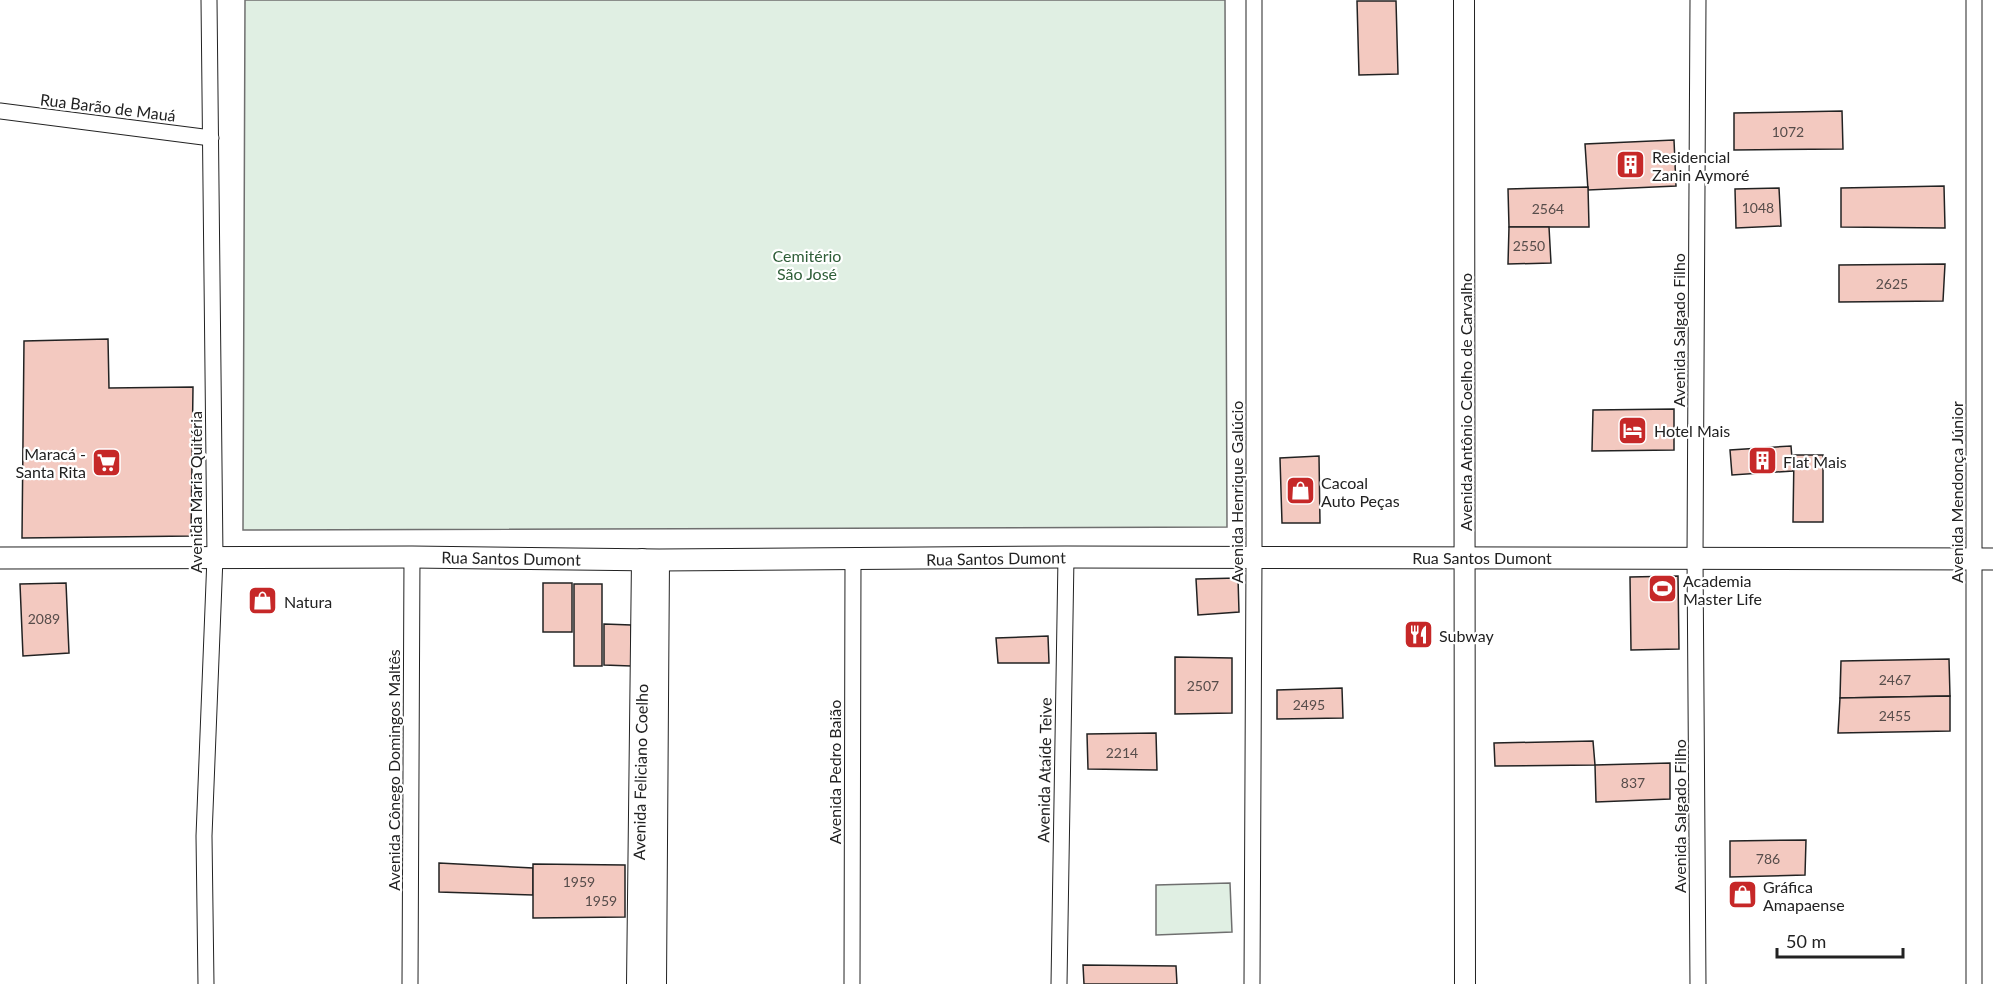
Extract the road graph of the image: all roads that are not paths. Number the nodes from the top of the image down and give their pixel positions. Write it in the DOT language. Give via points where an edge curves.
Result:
graph roads {
  1 [pos="209,0"];
  2 [pos="1254,0"];
  3 [pos="1464,0"];
  4 [pos="1698,0"];
  5 [pos="1974,0"];
  6 [pos="0,111"];
  7 [pos="211,138"];
  8 [pos="214,557"];
  9 [pos="412,557"];
  10 [pos="1066,557"];
  11 [pos="1254,557"];
  12 [pos="1465,557"];
  13 [pos="1695,557"];
  14 [pos="0,558"];
  15 [pos="853,559"];
  16 [pos="1983,559"];
  17 [pos="651,560"];
  18 [pos="206,984"];
  19 [pos="410,984"];
  20 [pos="637,984"];
  21 [pos="656,984"];
  22 [pos="852,984"];
  23 [pos="1059,984"];
  24 [pos="1252,984"];
  25 [pos="1465,984"];
  26 [pos="1698,984"];
  27 [pos="1974,984"];
  1 -- 7 [label="street, Avenida Maria Quitéria"];
  2 -- 11 [label="street, Avenida Henrique Galúcio"];
  3 -- 12 [label="street, Avenida Antônio Coelho de Carvalho"];
  4 -- 13 [label="street, Avenida Salgado Filho"];
  5 -- 16 [label="street, Avenida Mendonça Júnior"];
  6 -- 7 [label="street, Rua Barão de Mauá"];
  7 -- 8 [label="street, Avenida Maria Quitéria"];
  8 -- 9 [label="main road, Rua Santos Dumont"];
  8 -- 14 [label="main road, Rua Santos Dumont"];
  8 -- 18 [label="street, Avenida Maria Quitéria" via="204,836"];
  9 -- 17 [label="main road, Rua Santos Dumont"];
  9 -- 19 [label="street, Avenida Cônego Domingos Maltês"];
  10 -- 11 [label="main road, Rua Santos Dumont"];
  10 -- 15 [label="main road, Rua Santos Dumont"];
  10 -- 23 [label="street, Avenida Ataíde Teive"];
  11 -- 12 [label="main road, Rua Santos Dumont"];
  11 -- 24 [label="street, Avenida Henrique Galúcio"];
  12 -- 13 [label="main road, Rua Santos Dumont"];
  12 -- 25 [label="street, Avenida Antônio Coelho de Carvalho"];
  13 -- 16 [label="main road, Rua Santos Dumont"];
  13 -- 26 [label="street, Avenida Salgado Filho"];
  15 -- 17 [label="main road, Rua Santos Dumont"];
  15 -- 22 [label="street, Avenida Pedro Baião"];
  16 -- 27 [label="street, Avenida Mendonça Júnior"];
  17 -- 20 [label="street, Avenida Feliciano Coelho"];
  17 -- 21 [label="street, Avenida Feliciano Coelho"];
}
